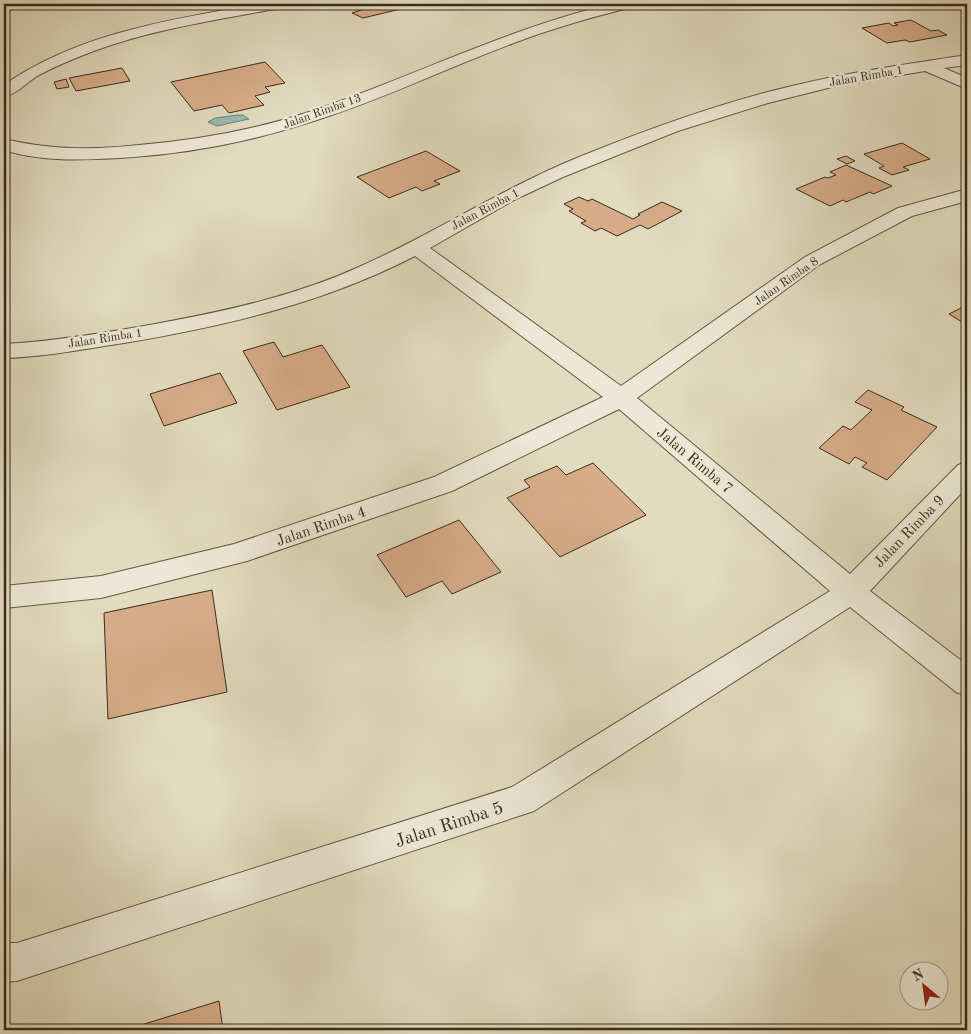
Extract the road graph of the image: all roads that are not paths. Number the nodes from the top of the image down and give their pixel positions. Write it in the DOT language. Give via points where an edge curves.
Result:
graph roads {
  1 [pos="280,4"];
  2 [pos="628,4"];
  3 [pos="967,60"];
  4 [pos="926,66"];
  5 [pos="967,84"];
  6 [pos="4,92"];
  7 [pos="4,144"];
  8 [pos="967,195"];
  9 [pos="416,247"];
  10 [pos="4,351"];
  11 [pos="621,398"];
  12 [pos="967,471"];
  13 [pos="851,592"];
  14 [pos="4,597"];
  15 [pos="967,683"];
  16 [pos="4,963"];
  1 -- 6 [label="street" via="132,34 52,62"];
  2 -- 7 [label="street, Jalan Rimba 13" via="508,38 317,115 219,141 131,152 42,153"];
  3 -- 4 [label="street, Jalan Rimba 1"];
  4 -- 5 [label="street"];
  4 -- 9 [label="street, Jalan Rimba 1" via="792,91 643,138 552,174"];
  8 -- 11 [label="street, Jalan Rimba 8" via="906,212 812,261"];
  9 -- 10 [label="street, Jalan Rimba 1" via="366,272 256,309 115,337"];
  9 -- 11 [label="street, Jalan Rimba 7"];
  11 -- 13 [label="street, Jalan Rimba 7"];
  11 -- 14 [label="street, Jalan Rimba 4" via="443,484 238,554 101,587"];
  12 -- 13 [label="street, Jalan Rimba 9"];
  13 -- 15 [label="street, Jalan Rimba 7"];
  13 -- 16 [label="street, Jalan Rimba 5" via="522,800 17,962"];
}
